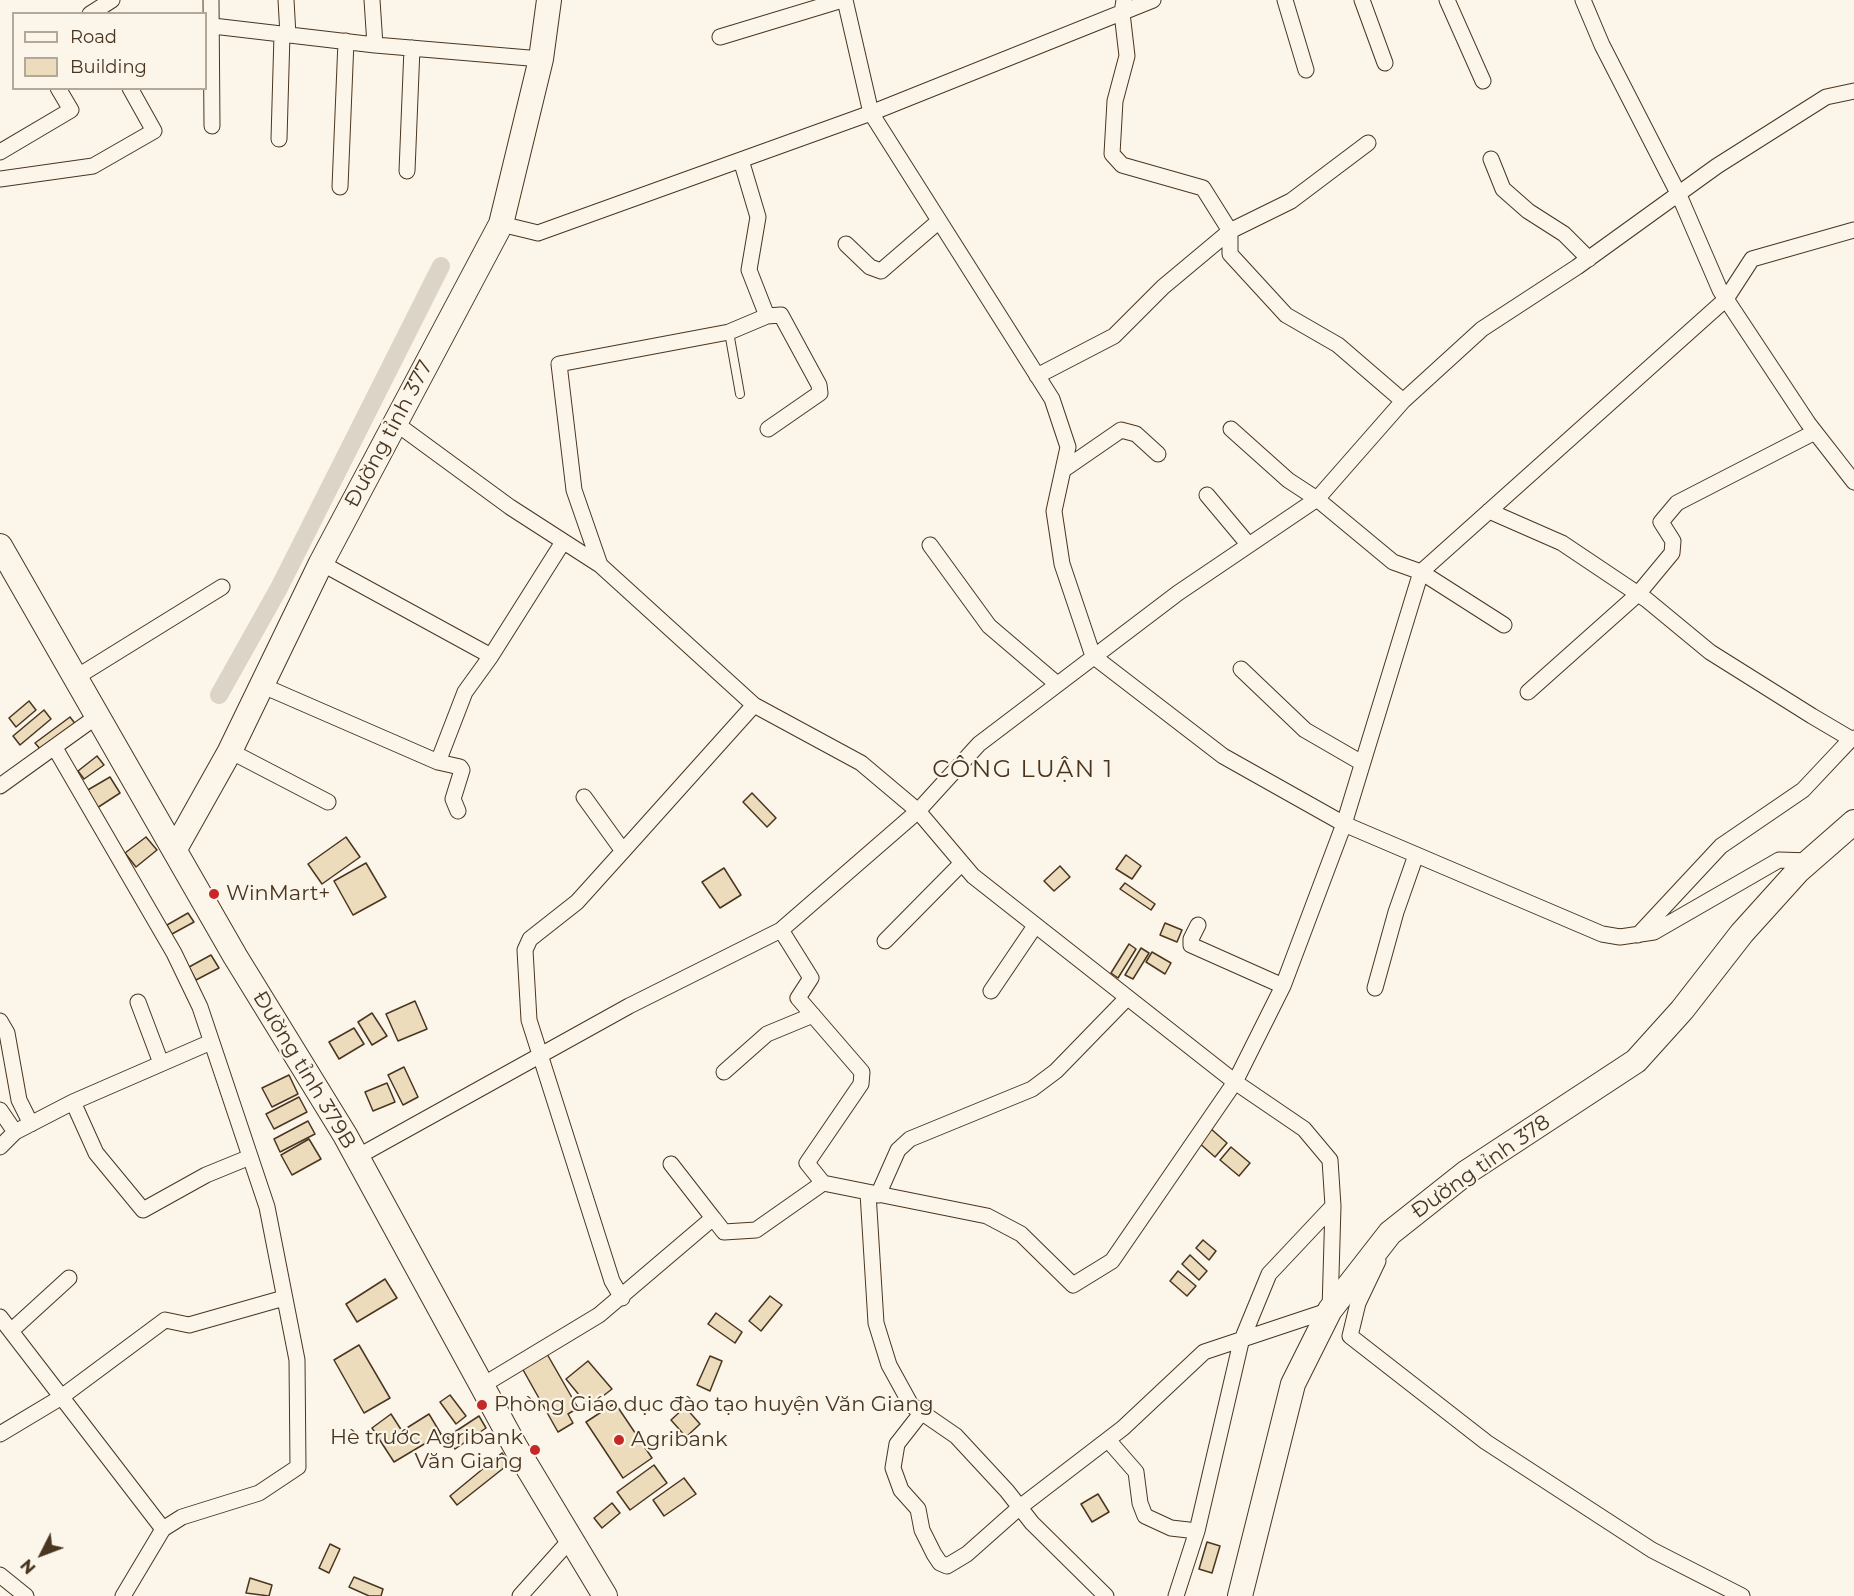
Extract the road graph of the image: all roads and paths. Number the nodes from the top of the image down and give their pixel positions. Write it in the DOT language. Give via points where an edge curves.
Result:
graph roads {
  1 [pos="112,0"];
  2 [pos="211,0"];
  3 [pos="286,0"];
  4 [pos="372,0"];
  5 [pos="549,0"];
  6 [pos="844,0"];
  7 [pos="1153,0"];
  8 [pos="1285,0"];
  9 [pos="1362,0"];
  10 [pos="1448,0"];
  11 [pos="1583,0"];
  12 [pos="1123,6"];
  13 [pos="93,12"];
  14 [pos="213,26"];
  15 [pos="285,35"];
  16 [pos="720,37"];
  17 [pos="346,41"];
  18 [pos="375,45"];
  19 [pos="412,48"];
  20 [pos="541,59"];
  21 [pos="1385,63"];
  22 [pos="1306,70"];
  23 [pos="1483,81"];
  24 [pos="59,90"];
  25 [pos="131,90"];
  26 [pos="1854,91"];
  27 [pos="871,112"];
  28 [pos="212,126"];
  29 [pos="279,139"];
  30 [pos="1368,143"];
  31 [pos="0,152"];
  32 [pos="1491,159"];
  33 [pos="741,160"];
  34 [pos="407,171"];
  35 [pos="0,179"];
  36 [pos="339,187"];
  37 [pos="1679,195"];
  38 [pos="939,220"];
  39 [pos="501,224"];
  40 [pos="1854,230"];
  41 [pos="1230,231"];
  42 [pos="846,244"];
  43 [pos="1589,259"];
  44 [pos="1726,299"];
  45 [pos="767,316"];
  46 [pos="729,332"];
  47 [pos="1037,376"];
  48 [pos="740,394"];
  49 [pos="1403,401"];
  50 [pos="394,422"];
  51 [pos="768,429"];
  52 [pos="1231,429"];
  53 [pos="1815,432"];
  54 [pos="1158,454"];
  55 [pos="1063,470"];
  56 [pos="1854,482"];
  57 [pos="1207,495"];
  58 [pos="1317,500"];
  59 [pos="1489,511"];
  60 [pos="563,542"];
  61 [pos="1248,544"];
  62 [pos="930,545"];
  63 [pos="0,546"];
  64 [pos="321,563"];
  65 [pos="600,565"];
  66 [pos="1421,572"];
  67 [pos="222,587"];
  68 [pos="1638,594"];
  69 [pos="1504,625"];
  70 [pos="491,657"];
  71 [pos="1093,657"];
  72 [pos="1241,669"];
  73 [pos="75,678"];
  74 [pos="1057,684"];
  75 [pos="261,685"];
  76 [pos="1528,692"];
  77 [pos="754,705"];
  78 [pos="96,717"];
  79 [pos="1853,738"];
  80 [pos="55,748"];
  81 [pos="230,751"];
  82 [pos="438,762"];
  83 [pos="1362,763"];
  84 [pos="0,786"];
  85 [pos="584,797"];
  86 [pos="328,802"];
  87 [pos="458,811"];
  88 [pos="918,811"];
  89 [pos="1854,822"];
  90 [pos="1344,824"];
  91 [pos="175,849"];
  92 [pos="623,851"];
  93 [pos="1416,855"];
  94 [pos="1811,861"];
  95 [pos="962,863"];
  96 [pos="1198,925"];
  97 [pos="1035,926"];
  98 [pos="781,930"];
  99 [pos="1638,935"];
  100 [pos="885,941"];
  101 [pos="1283,986"];
  102 [pos="1375,988"];
  103 [pos="990,991"];
  104 [pos="1127,998"];
  105 [pos="138,1002"];
  106 [pos="813,1015"];
  107 [pos="0,1021"];
  108 [pos="212,1042"];
  109 [pos="542,1054"];
  110 [pos="161,1063"];
  111 [pos="724,1072"];
  112 [pos="1235,1082"];
  113 [pos="73,1102"];
  114 [pos="0,1110"];
  115 [pos="31,1124"];
  116 [pos="15,1132"];
  117 [pos="0,1147"];
  118 [pos="250,1157"];
  119 [pos="357,1157"];
  120 [pos="671,1164"];
  121 [pos="823,1183"];
  122 [pos="873,1194"];
  123 [pos="1333,1206"];
  124 [pos="713,1218"];
  125 [pos="1390,1233"];
  126 [pos="69,1278"];
  127 [pos="284,1298"];
  128 [pos="622,1298"];
  129 [pos="1330,1310"];
  130 [pos="0,1317"];
  131 [pos="12,1330"];
  132 [pos="1241,1342"];
  133 [pos="483,1385"];
  134 [pos="60,1398"];
  135 [pos="922,1413"];
  136 [pos="0,1434"];
  137 [pos="1108,1440"];
  138 [pos="1020,1507"];
  139 [pos="163,1529"];
  140 [pos="1197,1531"];
  141 [pos="571,1539"];
  142 [pos="0,1575"];
  143 [pos="1179,1592"];
  144 [pos="26,1596"];
  145 [pos="123,1596"];
  146 [pos="520,1596"];
  147 [pos="605,1596"];
  148 [pos="1106,1596"];
  149 [pos="1240,1596"];
  150 [pos="1742,1596"];
  1 -- 13 [label="street"];
  2 -- 14 [label="street"];
  3 -- 15 [label="street"];
  4 -- 18 [label="street"];
  5 -- 20 [label="main road, Đường tỉnh 377"];
  6 -- 16 [label="street"];
  6 -- 27 [label="street"];
  7 -- 12 [label="street"];
  8 -- 22 [label="street"];
  9 -- 21 [label="street"];
  10 -- 23 [label="street"];
  11 -- 37 [label="street"];
  12 -- 27 [label="street"];
  12 -- 41 [label="street" via="1127,56 1115,101 1112,154 1122,165 1203,188"];
  14 -- 15 [label="street"];
  14 -- 28 [label="street"];
  15 -- 17 [label="street"];
  15 -- 29 [label="street"];
  17 -- 18 [label="street"];
  17 -- 36 [label="street"];
  18 -- 19 [label="street"];
  19 -- 20 [label="street"];
  19 -- 34 [label="street"];
  20 -- 39 [label="main road, Đường tỉnh 377"];
  24 -- 31 [label="street" via="71,110"];
  25 -- 35 [label="street" via="154,131 93,166"];
  26 -- 37 [label="street" via="1826,97 1717,166"];
  27 -- 33 [label="street"];
  27 -- 38 [label="street"];
  30 -- 41 [label="street" via="1291,201"];
  32 -- 43 [label="street" via="1503,189 1564,234"];
  33 -- 39 [label="street" via="538,233"];
  33 -- 45 [label="street" via="758,218 749,270"];
  37 -- 43 [label="street"];
  37 -- 44 [label="street"];
  38 -- 42 [label="street" via="881,271 870,267"];
  38 -- 47 [label="street"];
  39 -- 50 [label="main road, Đường tỉnh 377"];
  40 -- 44 [label="street" via="1752,259"];
  41 -- 47 [label="street" via="1163,287 1114,336"];
  41 -- 49 [label="street" via="1230,254 1286,315 1338,345"];
  43 -- 49 [label="street" via="1482,329"];
  44 -- 53 [label="street"];
  44 -- 59 [label="street"];
  45 -- 46 [label="street"];
  45 -- 51 [label="street" via="778,314 784,318 820,388 817,396"];
  46 -- 48 [label="lane"];
  46 -- 65 [label="street" via="559,364 574,490"];
  47 -- 55 [label="street" via="1052,399 1068,447"];
  49 -- 58 [label="street"];
  50 -- 60 [label="street"];
  50 -- 64 [label="main road, Đường tỉnh 377"];
  52 -- 58 [label="street" via="1288,480"];
  53 -- 56 [label="street"];
  53 -- 68 [label="street" via="1677,503 1661,522 1673,541 1672,553"];
  54 -- 55 [label="street" via="1136,434 1121,430"];
  55 -- 71 [label="street" via="1054,511 1062,564"];
  57 -- 61 [label="street"];
  58 -- 61 [label="street"];
  58 -- 66 [label="street" via="1393,562"];
  59 -- 66 [label="street"];
  59 -- 68 [label="street" via="1562,543"];
  60 -- 65 [label="street"];
  60 -- 70 [label="street"];
  61 -- 71 [label="street"];
  62 -- 74 [label="street" via="989,626"];
  63 -- 73 [label="main road, Đường tỉnh 379B"];
  64 -- 70 [label="street"];
  64 -- 75 [label="main road, Đường tỉnh 377"];
  65 -- 77 [label="street"];
  66 -- 69 [label="street"];
  66 -- 83 [label="street"];
  67 -- 73 [label="street"];
  68 -- 76 [label="street"];
  68 -- 79 [label="street" via="1710,652"];
  70 -- 82 [label="street" via="465,692"];
  71 -- 74 [label="street"];
  71 -- 90 [label="street" via="1223,756"];
  72 -- 83 [label="street" via="1305,730"];
  73 -- 78 [label="main road, Đường tỉnh 379B"];
  74 -- 88 [label="street" via="979,744"];
  75 -- 81 [label="main road, Đường tỉnh 377"];
  75 -- 82 [label="street"];
  77 -- 88 [label="street" via="861,763"];
  77 -- 92 [label="street"];
  78 -- 80 [label="street"];
  78 -- 91 [label="main road, Đường tỉnh 379B"];
  79 -- 99 [label="street" via="1803,790 1721,846"];
  80 -- 84 [label="street"];
  80 -- 108 [label="street" via="174,953"];
  81 -- 86 [label="street"];
  81 -- 91 [label="main road, Đường tỉnh 377"];
  82 -- 87 [label="street" via="462,770 453,799"];
  83 -- 90 [label="street"];
  85 -- 92 [label="street"];
  88 -- 95 [label="street"];
  88 -- 98 [label="street"];
  89 -- 94 [label="main road, Đường tỉnh 378"];
  90 -- 93 [label="street"];
  90 -- 101 [label="street"];
  91 -- 119 [label="main road, Đường tỉnh 379B"];
  92 -- 109 [label="street" via="577,902 527,943 527,1004"];
  93 -- 99 [label="street" via="1602,934 1620,938"];
  93 -- 102 [label="street"];
  94 -- 99 [label="street" via="1779,860 1654,932"];
  94 -- 125 [label="main road, Đường tỉnh 378" via="1742,933 1636,1061 1467,1172"];
  95 -- 97 [label="street"];
  95 -- 100 [label="street"];
  96 -- 101 [label="street" via="1191,945"];
  97 -- 103 [label="street"];
  97 -- 104 [label="street"];
  98 -- 106 [label="street" via="811,978 798,998"];
  98 -- 109 [label="street"];
  101 -- 112 [label="street"];
  104 -- 112 [label="street"];
  104 -- 122 [label="street" via="1056,1071 1032,1089 910,1139 898,1150"];
  105 -- 110 [label="street"];
  106 -- 111 [label="street" via="767,1034"];
  106 -- 121 [label="street" via="862,1072 861,1084 807,1163"];
  107 -- 115 [label="street" via="7,1033 19,1100"];
  108 -- 110 [label="street"];
  108 -- 118 [label="street"];
  109 -- 119 [label="street"];
  109 -- 128 [label="street" via="612,1281"];
  110 -- 113 [label="street"];
  112 -- 122 [label="street" via="1112,1261 1073,1285 1021,1234 987,1216"];
  112 -- 123 [label="street" via="1304,1129 1330,1160"];
  113 -- 115 [label="street"];
  113 -- 118 [label="street" via="96,1153 143,1210 206,1174"];
  114 -- 116 [label="street"];
  115 -- 116 [label="street"];
  116 -- 117 [label="street"];
  118 -- 127 [label="street" via="267,1207"];
  119 -- 133 [label="main road, Đường tỉnh 379B"];
  120 -- 124 [label="street"];
  121 -- 122 [label="street"];
  121 -- 124 [label="street" via="756,1230 724,1232"];
  122 -- 135 [label="street" via="876,1323 889,1365 911,1405"];
  123 -- 129 [label="street"];
  123 -- 132 [label="street" via="1269,1274"];
  124 -- 128 [label="street"];
  125 -- 129 [label="main road, Đường tỉnh 378"];
  125 -- 150 [label="street" via="1358,1303 1350,1336 1486,1442 1652,1550"];
  126 -- 131 [label="street"];
  127 -- 134 [label="street" via="189,1325 165,1320"];
  127 -- 139 [label="street" via="297,1360 298,1467 259,1493 182,1517"];
  128 -- 133 [label="street"];
  129 -- 132 [label="street"];
  129 -- 149 [label="main road, Đường tỉnh 378" via="1293,1384"];
  130 -- 131 [label="street"];
  131 -- 134 [label="street"];
  132 -- 137 [label="street" via="1204,1352"];
  132 -- 140 [label="street"];
  133 -- 141 [label="main road, Đường tỉnh 379B"];
  134 -- 136 [label="street"];
  134 -- 139 [label="street"];
  135 -- 138 [label="street" via="956,1436"];
  135 -- 138 [label="street" via="897,1444 893,1468 901,1490 918,1509 922,1530 940,1563 953,1564"];
  137 -- 138 [label="street"];
  137 -- 140 [label="street" via="1137,1474 1145,1516 1171,1528"];
  138 -- 148 [label="street" via="1032,1524"];
  139 -- 145 [label="street"];
  140 -- 143 [label="street"];
  141 -- 146 [label="street"];
  141 -- 147 [label="main road, Đường tỉnh 379B"];
  142 -- 144 [label="street"];
}
